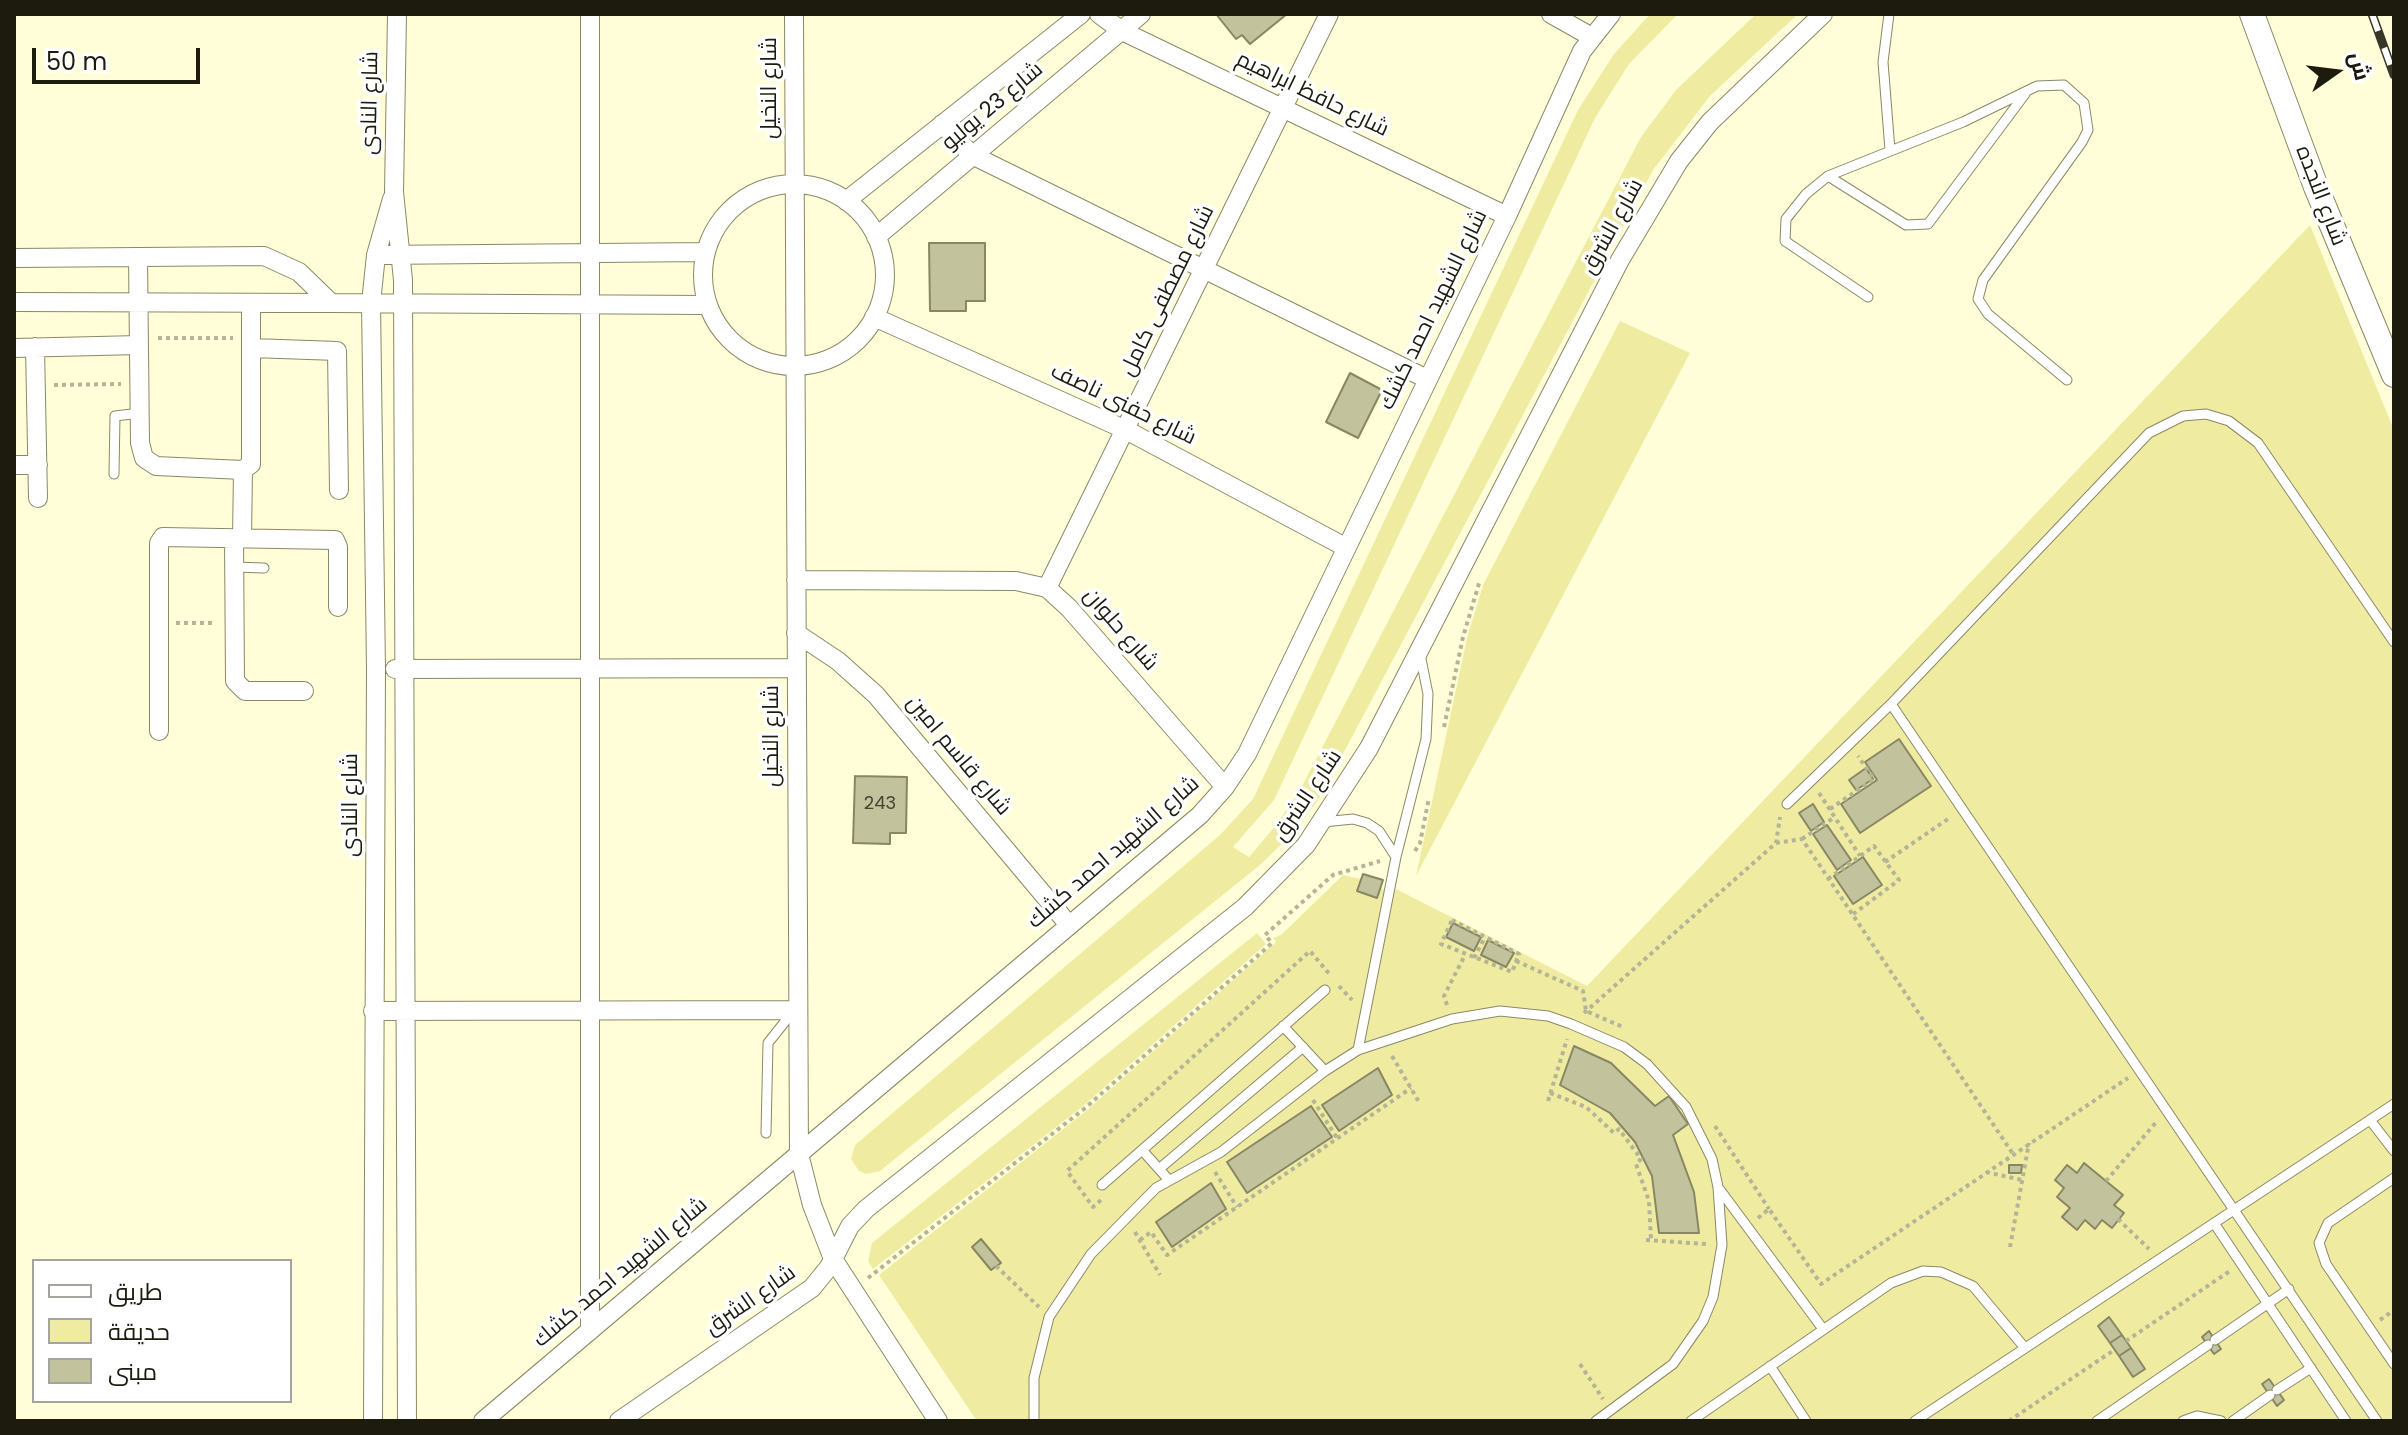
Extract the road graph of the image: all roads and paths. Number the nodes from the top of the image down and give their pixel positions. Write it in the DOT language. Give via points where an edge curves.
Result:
graph roads {
  1 [pos="397,14"];
  2 [pos="590,14"];
  3 [pos="794,14"];
  4 [pos="1081,14"];
  5 [pos="1099,14"];
  6 [pos="1141,14"];
  7 [pos="1329,14"];
  8 [pos="1551,14"];
  9 [pos="1569,14"];
  10 [pos="1611,14"];
  11 [pos="1823,14"];
  12 [pos="1889,14"];
  13 [pos="2252,14"];
  14 [pos="1122,31"];
  15 [pos="1590,36"];
  16 [pos="2027,91"];
  17 [pos="1284,108"];
  18 [pos="942,124"];
  19 [pos="1890,150"];
  20 [pos="972,155"];
  21 [pos="1828,176"];
  22 [pos="794,184"];
  23 [pos="394,192"];
  24 [pos="846,201"];
  25 [pos="1507,216"];
  26 [pos="876,237"];
  27 [pos="706,252"];
  28 [pos="590,253"];
  29 [pos="376,255"];
  30 [pos="403,255"];
  31 [pos="138,257"];
  32 [pos="14,258"];
  33 [pos="1206,268"];
  34 [pos="1868,297"];
  35 [pos="14,302"];
  36 [pos="138,302"];
  37 [pos="251,303"];
  38 [pos="331,303"];
  39 [pos="371,303"];
  40 [pos="403,303"];
  41 [pos="590,304"];
  42 [pos="708,305"];
  43 [pos="874,317"];
  44 [pos="139,342"];
  45 [pos="252,343"];
  46 [pos="35,347"];
  47 [pos="14,348"];
  48 [pos="795,367"];
  49 [pos="2394,375"];
  50 [pos="1427,379"];
  51 [pos="2067,380"];
  52 [pos="139,384"];
  53 [pos="36,385"];
  54 [pos="140,413"];
  55 [pos="1126,430"];
  56 [pos="14,465"];
  57 [pos="38,465"];
  58 [pos="243,470"];
  59 [pos="114,474"];
  60 [pos="339,490"];
  61 [pos="38,498"];
  62 [pos="404,527"];
  63 [pos="373,528"];
  64 [pos="238,538"];
  65 [pos="1345,547"];
  66 [pos="234,567"];
  67 [pos="264,568"];
  68 [pos="796,580"];
  69 [pos="1047,588"];
  70 [pos="338,607"];
  71 [pos="159,623"];
  72 [pos="234,623"];
  73 [pos="796,633"];
  74 [pos="2394,642"];
  75 [pos="1419,652"];
  76 [pos="796,668"];
  77 [pos="376,669"];
  78 [pos="405,669"];
  79 [pos="591,669"];
  80 [pos="304,691"];
  81 [pos="1891,704"];
  82 [pos="159,731"];
  83 [pos="1850,744"];
  84 [pos="1811,781"];
  85 [pos="1225,787"];
  86 [pos="1787,804"];
  87 [pos="1830,809"];
  88 [pos="1962,809"];
  89 [pos="1835,817"];
  90 [pos="1323,822"];
  91 [pos="1802,839"];
  92 [pos="1776,843"];
  93 [pos="1860,856"];
  94 [pos="1396,857"];
  95 [pos="1885,862"];
  96 [pos="1828,879"];
  97 [pos="1852,915"];
  98 [pos="1069,925"];
  99 [pos="1485,937"];
  100 [pos="1465,954"];
  101 [pos="1474,958"];
  102 [pos="1516,961"];
  103 [pos="1325,990"];
  104 [pos="797,1010"];
  105 [pos="373,1011"];
  106 [pos="406,1011"];
  107 [pos="591,1011"];
  108 [pos="1586,1011"];
  109 [pos="1452,1019"];
  110 [pos="1571,1024"];
  111 [pos="1283,1026"];
  112 [pos="1303,1047"];
  113 [pos="1358,1050"];
  114 [pos="2141,1070"];
  115 [pos="1325,1071"];
  116 [pos="1305,1086"];
  117 [pos="1411,1088"];
  118 [pos="1550,1093"];
  119 [pos="1548,1101"];
  120 [pos="2394,1104"];
  121 [pos="2167,1109"];
  122 [pos="2370,1120"];
  123 [pos="766,1133"];
  124 [pos="1337,1138"];
  125 [pos="2029,1143"];
  126 [pos="1142,1150"];
  127 [pos="2394,1151"];
  128 [pos="799,1154"];
  129 [pos="2013,1154"];
  130 [pos="1207,1160"];
  131 [pos="1159,1169"];
  132 [pos="1986,1172"];
  133 [pos="2394,1178"];
  134 [pos="1168,1179"];
  135 [pos="2022,1180"];
  136 [pos="2106,1181"];
  137 [pos="1102,1185"];
  138 [pos="1718,1187"];
  139 [pos="1237,1207"];
  140 [pos="2235,1209"];
  141 [pos="2118,1219"];
  142 [pos="2214,1223"];
  143 [pos="1747,1226"];
  144 [pos="1140,1240"];
  145 [pos="1722,1245"];
  146 [pos="2010,1247"];
  147 [pos="833,1259"];
  148 [pos="2160,1259"];
  149 [pos="2241,1264"];
  150 [pos="996,1266"];
  151 [pos="2289,1289"];
  152 [pos="2268,1304"];
  153 [pos="1049,1317"];
  154 [pos="1823,1329"];
  155 [pos="590,1331"];
  156 [pos="2126,1341"];
  157 [pos="2025,1348"];
  158 [pos="2114,1350"];
  159 [pos="1580,1364"];
  160 [pos="2394,1364"];
  161 [pos="1770,1366"];
  162 [pos="2311,1368"];
  163 [pos="1611,1411"];
  164 [pos="373,1421"];
  165 [pos="407,1421"];
  166 [pos="483,1421"];
  167 [pos="619,1421"];
  168 [pos="938,1421"];
  169 [pos="1034,1421"];
  170 [pos="1596,1421"];
  171 [pos="1691,1421"];
  172 [pos="1806,1421"];
  173 [pos="1915,1421"];
  174 [pos="2009,1421"];
  175 [pos="2097,1421"];
  176 [pos="2183,1421"];
  177 [pos="2221,1421"];
  178 [pos="2233,1421"];
  179 [pos="2346,1421"];
  180 [pos="2377,1421"];
  1 -- 23 [label="street, شارع النادى"];
  2 -- 28 [label="street"];
  3 -- 22 [label="street, شارع النخيل"];
  4 -- 18 [label="street, شارع 23 يوليو"];
  5 -- 14 [label="street, شارع حافظ ابراهيم"];
  6 -- 14 [label="street, شارع 23 يوليو"];
  7 -- 17 [label="street, شارع مصطفى كامل"];
  8 -- 15 [label="street"];
  9 -- 15 [label="street"];
  10 -- 15 [label="street, شارع الشهيد احمد كشك"];
  11 -- 75 [label="street, شارع الشرق" via="1710,122 1679,161 1620,260"];
  12 -- 19 [label="lane" via="1883,62"];
  13 -- 49 [label="street, شارع النجده"];
  14 -- 17 [label="street, شارع حافظ ابراهيم"];
  14 -- 20 [label="street, شارع 23 يوليو"];
  15 -- 25 [label="street, شارع الشهيد احمد كشك"];
  16 -- 19 [label="lane"];
  16 -- 21 [label="lane" via="1928,224 1906,225"];
  16 -- 51 [label="lane" via="2050,84 2075,92 2088,116 2088,130 1983,280 1978,299 1988,314"];
  17 -- 25 [label="street, شارع حافظ ابراهيم"];
  17 -- 33 [label="street, شارع مصطفى كامل"];
  18 -- 20 [label="street"];
  18 -- 24 [label="street, شارع 23 يوليو"];
  19 -- 21 [label="lane"];
  20 -- 26 [label="street, شارع 23 يوليو"];
  20 -- 33 [label="street"];
  21 -- 34 [label="lane" via="1786,219 1783,234 1791,247"];
  22 -- 24 [label="street"];
  22 -- 27 [label="street" via="748,196 729,211"];
  22 -- 48 [label="street, شارع النخيل"];
  23 -- 29 [label="street, شارع النادى"];
  23 -- 30 [label="street, شارع النادى"];
  24 -- 26 [label="street"];
  25 -- 50 [label="street, شارع الشهيد احمد كشك"];
  26 -- 43 [label="street" via="884,264 883,291"];
  27 -- 28 [label="street"];
  27 -- 42 [label="street"];
  28 -- 30 [label="street"];
  28 -- 41 [label="street"];
  29 -- 30 [label="street"];
  29 -- 39 [label="street, شارع النادى"];
  30 -- 40 [label="street, شارع النادى"];
  31 -- 32 [label="street"];
  31 -- 36 [label="street"];
  31 -- 38 [label="street" via="264,256 299,272"];
  33 -- 50 [label="street"];
  33 -- 55 [label="street, شارع مصطفى كامل"];
  35 -- 36 [label="street"];
  36 -- 37 [label="street"];
  36 -- 44 [label="street"];
  37 -- 38 [label="street"];
  37 -- 45 [label="street"];
  38 -- 39 [label="street"];
  39 -- 40 [label="street"];
  39 -- 63 [label="street, شارع النادى"];
  40 -- 41 [label="street"];
  40 -- 62 [label="street, شارع النادى"];
  41 -- 42 [label="street"];
  41 -- 79 [label="street"];
  42 -- 48 [label="street" via="725,334 751,356"];
  43 -- 48 [label="street" via="842,353"];
  43 -- 55 [label="street, شارع حفنى ناصف"];
  44 -- 45 [label="path"];
  44 -- 46 [label="street"];
  44 -- 52 [label="street"];
  45 -- 58 [label="street" via="251,464"];
  45 -- 60 [label="street" via="337,351"];
  46 -- 47 [label="street"];
  46 -- 53 [label="street"];
  48 -- 68 [label="street, شارع النخيل"];
  50 -- 65 [label="street, شارع الشهيد احمد كشك"];
  52 -- 53 [label="path"];
  52 -- 54 [label="street"];
  53 -- 57 [label="street"];
  54 -- 58 [label="street" via="140,451 149,463"];
  54 -- 59 [label="lane" via="115,416"];
  55 -- 65 [label="street, شارع حفنى ناصف"];
  55 -- 69 [label="street, شارع مصطفى كامل"];
  56 -- 57 [label="street"];
  57 -- 61 [label="street"];
  58 -- 64 [label="street"];
  62 -- 63 [label="street"];
  62 -- 78 [label="street, شارع النادى"];
  63 -- 77 [label="street, شارع النادى"];
  64 -- 66 [label="street"];
  64 -- 70 [label="street" via="335,540"];
  64 -- 71 [label="street" via="160,540"];
  65 -- 85 [label="street, شارع الشهيد احمد كشك" via="1247,754"];
  66 -- 67 [label="lane"];
  66 -- 72 [label="street"];
  68 -- 69 [label="street, شارع حلوان" via="1016,581"];
  68 -- 73 [label="street, شارع النخيل"];
  69 -- 85 [label="street, شارع حلوان"];
  71 -- 72 [label="path"];
  71 -- 82 [label="street"];
  72 -- 80 [label="street" via="234,675 240,688"];
  73 -- 76 [label="street, شارع النخيل"];
  73 -- 98 [label="street, شارع قاسم امين" via="876,695"];
  74 -- 81 [label="lane" via="2258,443 2229,421 2206,414 2183,416 2149,433"];
  75 -- 90 [label="street, شارع الشرق"];
  75 -- 94 [label="lane" via="1429,717"];
  76 -- 79 [label="street"];
  76 -- 104 [label="street, شارع النخيل"];
  77 -- 78 [label="street"];
  77 -- 105 [label="street, شارع النادى"];
  78 -- 79 [label="street"];
  78 -- 106 [label="street, شارع النادى"];
  79 -- 107 [label="street"];
  81 -- 83 [label="lane"];
  81 -- 88 [label="lane"];
  83 -- 84 [label="lane"];
  83 -- 87 [label="path" via="1874,779"];
  84 -- 86 [label="lane"];
  84 -- 87 [label="path"];
  85 -- 98 [label="street, شارع الشهيد احمد كشك" via="1200,815"];
  86 -- 92 [label="path"];
  87 -- 89 [label="path"];
  88 -- 95 [label="path"];
  88 -- 114 [label="lane"];
  89 -- 91 [label="path"];
  89 -- 93 [label="path"];
  90 -- 94 [label="lane" via="1367,823"];
  90 -- 147 [label="street, شارع الشرق" via="1267,888 866,1209"];
  91 -- 92 [label="path"];
  91 -- 96 [label="path"];
  92 -- 108 [label="path"];
  93 -- 95 [label="path" via="1874,846"];
  93 -- 96 [label="path"];
  94 -- 113 [label="lane"];
  95 -- 97 [label="path" via="1899,880"];
  96 -- 97 [label="path"];
  97 -- 129 [label="path"];
  98 -- 128 [label="street, شارع الشهيد احمد كشك"];
  99 -- 100 [label="path" via="1452,920 1441,944"];
  99 -- 101 [label="path"];
  99 -- 102 [label="path" via="1519,954"];
  100 -- 101 [label="path"];
  100 -- 109 [label="path" via="1444,996"];
  101 -- 102 [label="path" via="1512,972"];
  102 -- 108 [label="path" via="1583,991"];
  103 -- 111 [label="lane"];
  104 -- 107 [label="street"];
  104 -- 123 [label="lane" via="782,1020 768,1043"];
  104 -- 128 [label="street, شارع النخيل"];
  105 -- 106 [label="street"];
  105 -- 164 [label="street, شارع النادى"];
  106 -- 107 [label="street"];
  106 -- 165 [label="street, شارع النادى"];
  107 -- 155 [label="street"];
  108 -- 110 [label="path"];
  109 -- 110 [label="lane" via="1500,1011"];
  109 -- 113 [label="lane"];
  110 -- 118 [label="path"];
  110 -- 138 [label="lane" via="1624,1047 1668,1084 1701,1132"];
  111 -- 112 [label="lane"];
  111 -- 126 [label="lane"];
  112 -- 115 [label="lane"];
  112 -- 131 [label="lane"];
  113 -- 115 [label="lane"];
  114 -- 121 [label="lane"];
  114 -- 125 [label="path"];
  115 -- 116 [label="lane"];
  116 -- 124 [label="path"];
  116 -- 130 [label="lane"];
  117 -- 124 [label="path"];
  118 -- 119 [label="path"];
  118 -- 145 [label="path" via="1586,1107 1614,1133 1619,1129 1641,1159 1636,1164 1649,1201 1649,1240"];
  120 -- 122 [label="lane"];
  121 -- 136 [label="path"];
  121 -- 140 [label="lane"];
  122 -- 127 [label="lane"];
  122 -- 140 [label="lane"];
  124 -- 139 [label="path"];
  125 -- 129 [label="path"];
  125 -- 135 [label="path"];
  126 -- 131 [label="lane"];
  126 -- 137 [label="lane"];
  128 -- 147 [label="street, شارع النخيل"];
  128 -- 155 [label="street, شارع الشهيد احمد كشك"];
  129 -- 132 [label="path"];
  130 -- 134 [label="lane"];
  130 -- 139 [label="path"];
  131 -- 134 [label="lane"];
  132 -- 135 [label="path"];
  132 -- 143 [label="path" via="1821,1284 1769,1209"];
  133 -- 160 [label="lane" via="2328,1223 2319,1243 2326,1264"];
  134 -- 153 [label="lane" via="1091,1254"];
  135 -- 146 [label="path"];
  138 -- 143 [label="lane"];
  138 -- 145 [label="lane"];
  139 -- 144 [label="path" via="1167,1255 1151,1232"];
  140 -- 142 [label="lane"];
  140 -- 151 [label="lane"];
  141 -- 148 [label="path"];
  142 -- 148 [label="lane"];
  142 -- 149 [label="lane"];
  143 -- 154 [label="lane"];
  145 -- 163 [label="lane" via="1713,1297 1690,1344 1654,1381"];
  147 -- 167 [label="street, شارع الشرق" via="812,1288"];
  147 -- 168 [label="street, شارع النخيل"];
  148 -- 157 [label="lane"];
  149 -- 152 [label="lane"];
  149 -- 156 [label="path"];
  150 -- 153 [label="path"];
  151 -- 152 [label="lane"];
  151 -- 180 [label="lane"];
  152 -- 162 [label="lane"];
  152 -- 175 [label="lane"];
  153 -- 169 [label="lane" via="1034,1378"];
  154 -- 157 [label="lane" via="1906,1275 1941,1272 1973,1286"];
  154 -- 161 [label="lane"];
  155 -- 166 [label="street, شارع الشهيد احمد كشك"];
  157 -- 173 [label="lane"];
  158 -- 174 [label="path"];
  159 -- 163 [label="path"];
  161 -- 171 [label="lane"];
  161 -- 172 [label="lane"];
  162 -- 178 [label="lane"];
  162 -- 179 [label="lane"];
  163 -- 170 [label="lane"];
  176 -- 177 [label="lane" via="2197,1416"];
}
